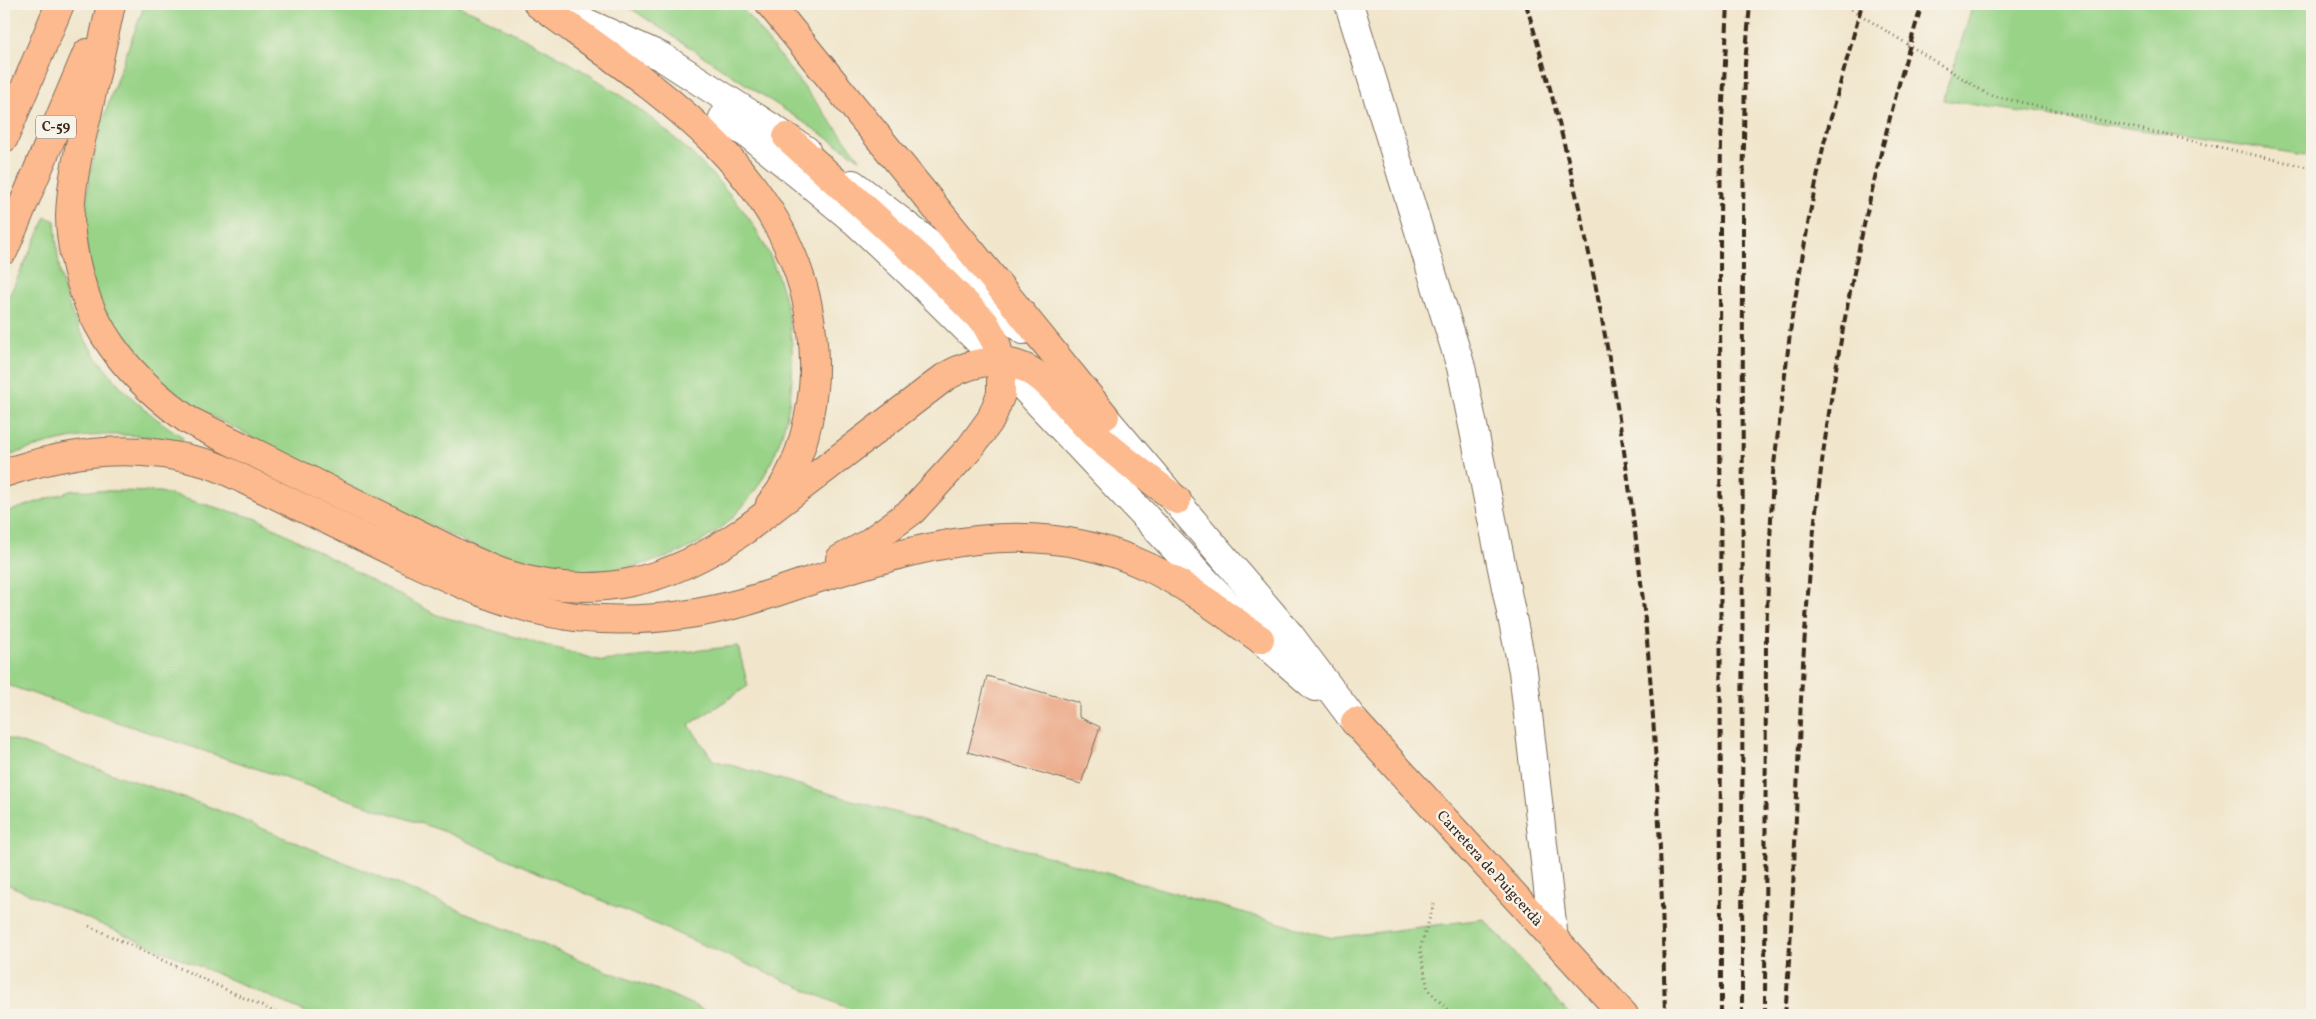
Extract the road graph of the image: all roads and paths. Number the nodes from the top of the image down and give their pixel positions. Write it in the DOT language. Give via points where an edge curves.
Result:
graph roads {
  1 [pos="56,4"];
  2 [pos="60,4"];
  3 [pos="109,4"];
  4 [pos="539,4"];
  5 [pos="544,4"];
  6 [pos="770,4"];
  7 [pos="1349,4"];
  8 [pos="1843,4"];
  9 [pos="4,88"];
  10 [pos="787,137"];
  11 [pos="4,138"];
  12 [pos="2312,168"];
  13 [pos="4,250"];
  14 [pos="1001,362"];
  15 [pos="1105,416"];
  16 [pos="4,472"];
  17 [pos="1177,500"];
  18 [pos="745,530"];
  19 [pos="788,588"];
  20 [pos="1260,640"];
  21 [pos="1355,722"];
  22 [pos="1434,904"];
  23 [pos="89,926"];
  24 [pos="1554,940"];
  25 [pos="281,1015"];
  26 [pos="1454,1015"];
  27 [pos="1624,1015"];
  1 -- 9 [label="main road"];
  2 -- 11 [label="main road, C-59"];
  3 -- 13 [label="main road, C-59"];
  3 -- 18 [label="main road" via="74,181 70,216 74,253 82,289 96,321 115,352 160,400 220,437 463,556 506,574 534,581 573,587 614,586 651,578 690,564"];
  4 -- 14 [label="street" via="752,137 857,224"];
  4 -- 18 [label="main road" via="665,97 733,161 764,200 785,238 801,278 812,326 815,369 810,410 801,447 788,477 774,500"];
  5 -- 10 [label="street" via="662,57"];
  6 -- 15 [label="main road"];
  7 -- 24 [label="street" via="1461,367 1522,671"];
  8 -- 12 [label="path" via="1989,95"];
  10 -- 14 [label="main road" via="921,259 985,324 996,343"];
  10 -- 15 [label="street" via="933,246 1027,333"];
  14 -- 17 [label="main road" via="1020,365 1041,378 1093,433"];
  14 -- 18 [label="main road" via="974,363 945,377"];
  14 -- 19 [label="main road" via="1001,394 991,419 912,512 867,544"];
  14 -- 20 [label="street"];
  15 -- 17 [label="street"];
  16 -- 19 [label="main road" via="43,460 121,450 208,464 464,587 515,605 554,614 601,619 696,613"];
  17 -- 21 [label="street" via="1289,634"];
  19 -- 20 [label="main road" via="898,553 946,543 1028,537 1098,548 1146,566 1198,594"];
  20 -- 21 [label="street"];
  21 -- 24 [label="main road, Carretera de Puigcerdà"];
  22 -- 26 [label="path" via="1420,949 1428,990"];
  23 -- 25 [label="path"];
  24 -- 27 [label="main road, Carretera de Puigcerdà"];
}
